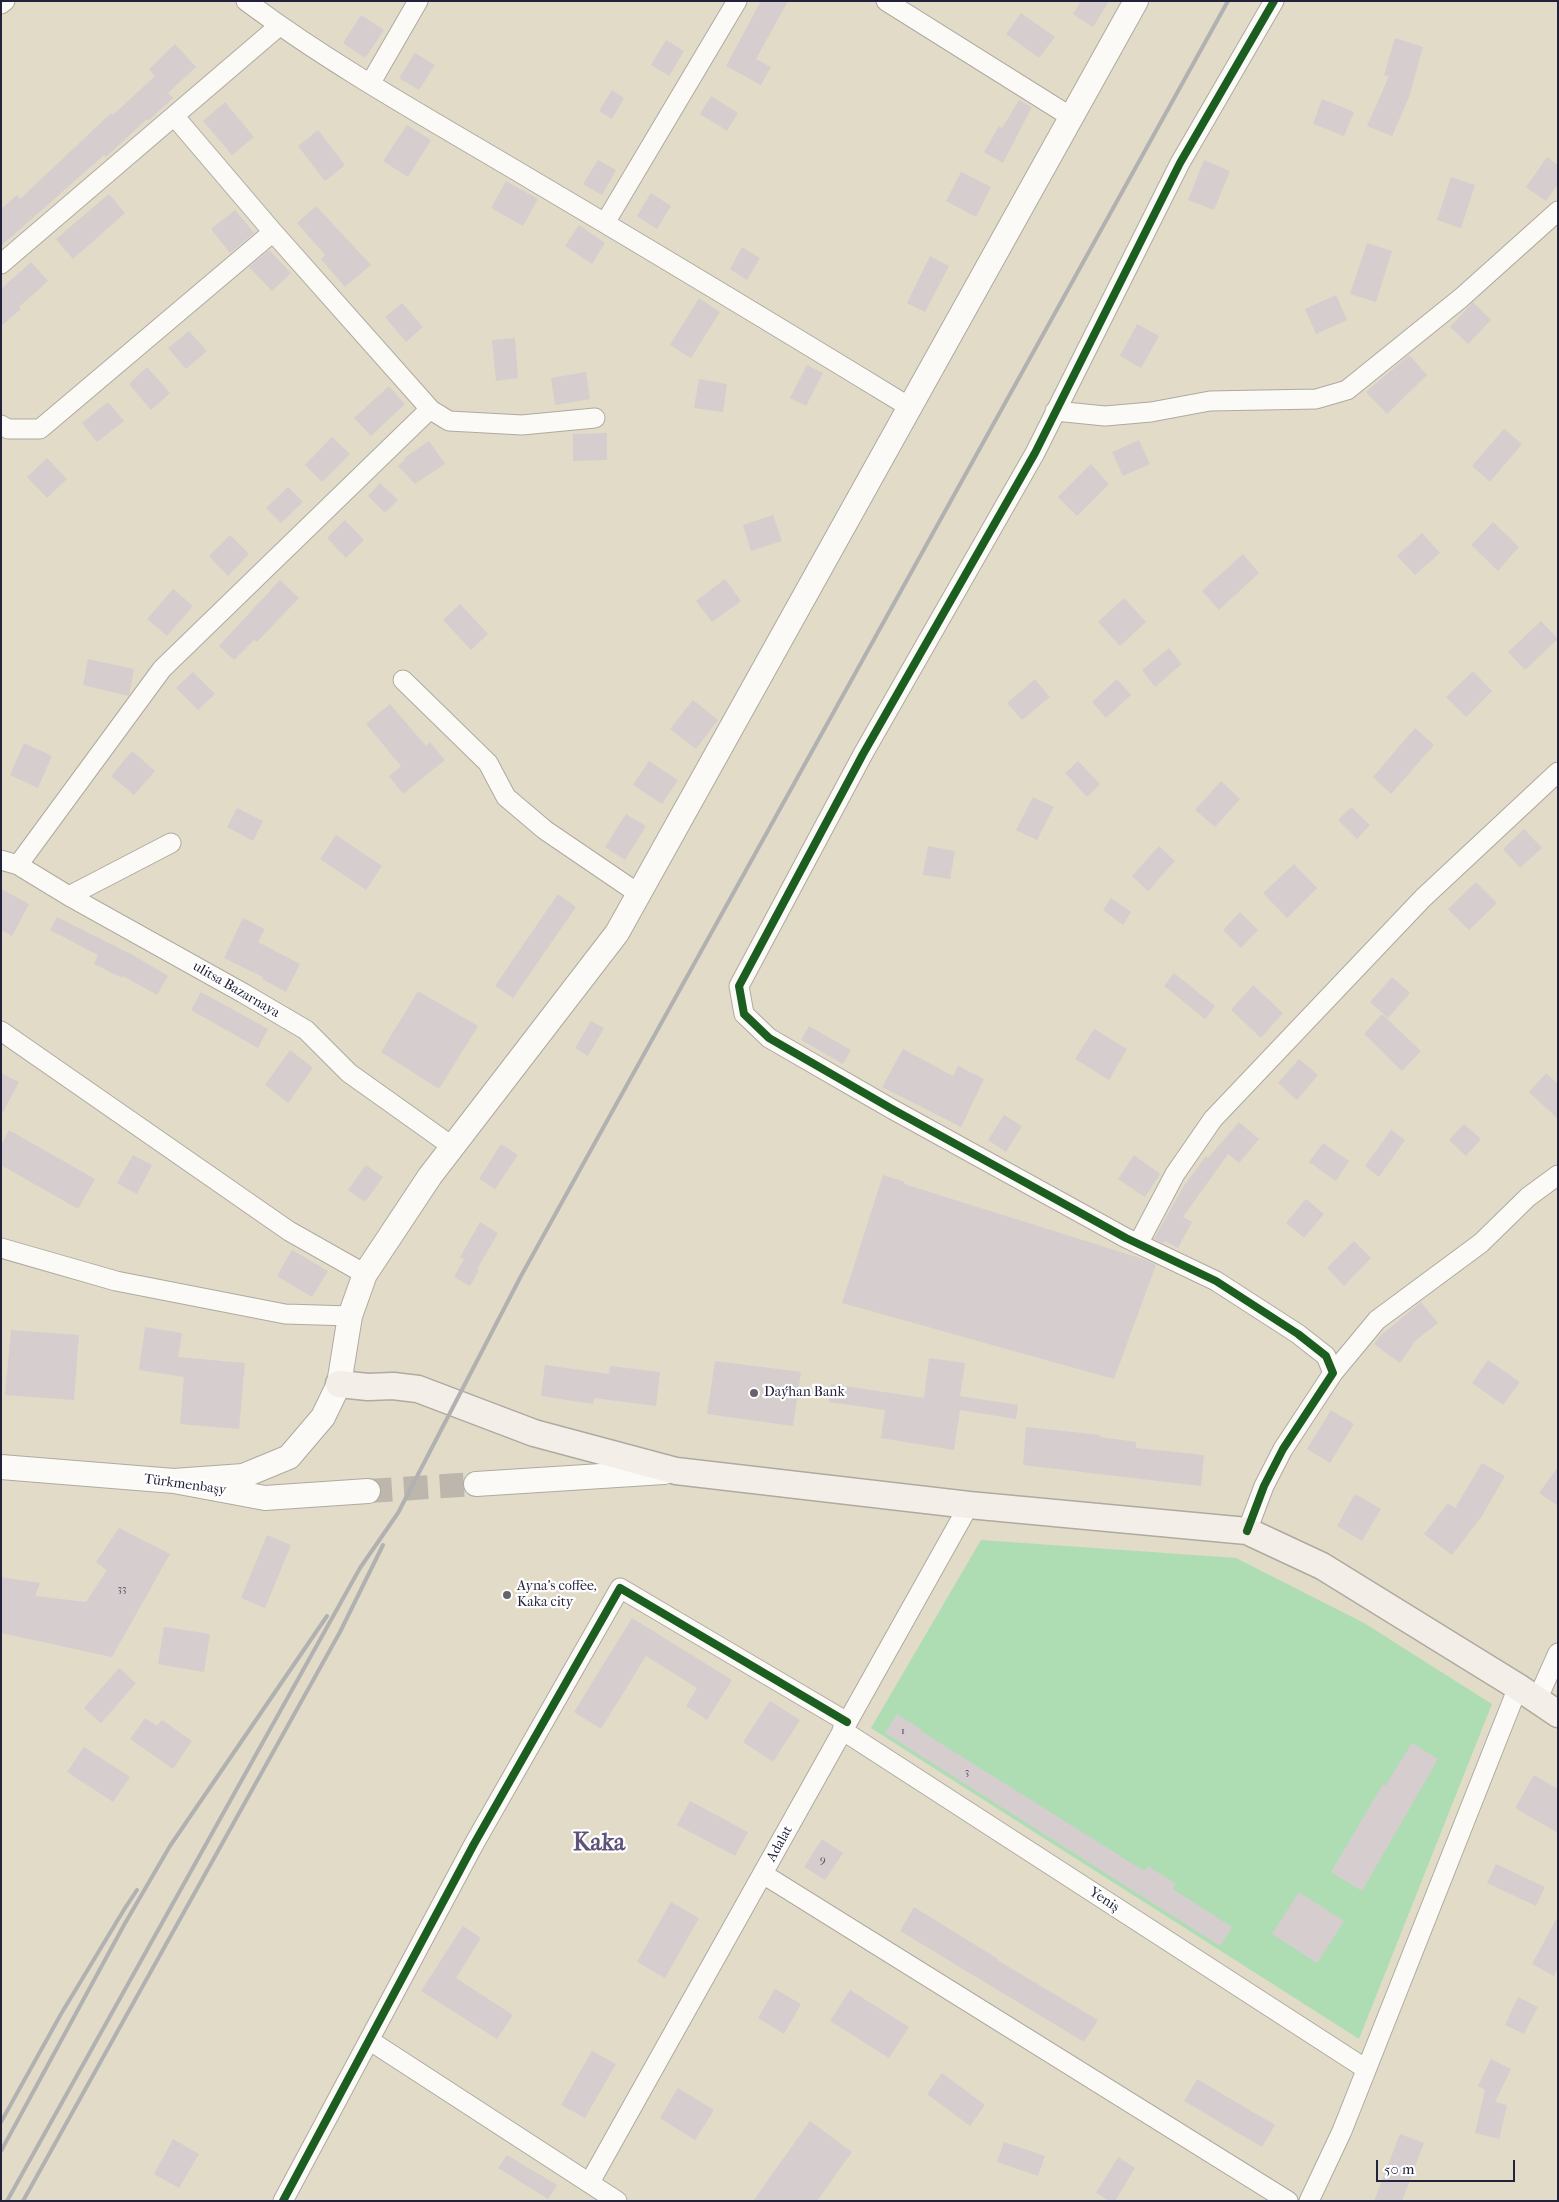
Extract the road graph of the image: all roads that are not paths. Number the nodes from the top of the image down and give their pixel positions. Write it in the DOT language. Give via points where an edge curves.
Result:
graph roads {
  1 [pos="5,1"];
  2 [pos="246,1"];
  3 [pos="418,1"];
  4 [pos="737,1"];
  5 [pos="886,1"];
  6 [pos="1136,1"];
  7 [pos="1274,1"];
  8 [pos="1,4"];
  9 [pos="279,26"];
  10 [pos="370,84"];
  11 [pos="175,117"];
  12 [pos="1071,117"];
  13 [pos="1558,211"];
  14 [pos="605,223"];
  15 [pos="273,232"];
  16 [pos="1,264"];
  17 [pos="911,408"];
  18 [pos="430,409"];
  19 [pos="1055,411"];
  20 [pos="595,418"];
  21 [pos="1,425"];
  22 [pos="403,680"];
  23 [pos="1558,772"];
  24 [pos="171,843"];
  25 [pos="9,863"];
  26 [pos="639,894"];
  27 [pos="69,896"];
  28 [pos="1,1031"];
  29 [pos="453,1147"];
  30 [pos="1558,1174"];
  31 [pos="1138,1244"];
  32 [pos="1,1248"];
  33 [pos="365,1274"];
  34 [pos="350,1316"];
  35 [pos="1333,1373"];
  36 [pos="339,1384"];
  37 [pos="2,1469"];
  38 [pos="676,1471"];
  39 [pos="174,1481"];
  40 [pos="476,1484"];
  41 [pos="368,1491"];
  42 [pos="969,1505"];
  43 [pos="1247,1531"];
  44 [pos="1558,1653"];
  45 [pos="1538,1700"];
  46 [pos="845,1726"];
  47 [pos="763,1874"];
  48 [pos="369,2040"];
  49 [pos="1366,2069"];
  50 [pos="590,2182"];
  51 [pos="283,2201"];
  52 [pos="617,2201"];
  53 [pos="1288,2201"];
  54 [pos="1309,2201"];
  1 -- 8 [label="street"];
  2 -- 9 [label="street"];
  3 -- 10 [label="street"];
  4 -- 14 [label="street"];
  5 -- 12 [label="street"];
  6 -- 12 [label="street"];
  7 -- 19 [label="street" via="1180,163"];
  9 -- 10 [label="street"];
  9 -- 11 [label="street"];
  10 -- 14 [label="street"];
  11 -- 15 [label="street"];
  11 -- 16 [label="street"];
  12 -- 17 [label="street"];
  13 -- 19 [label="street" via="1461,298 1346,390 1316,399 1210,401 1151,412 1105,416"];
  14 -- 17 [label="street"];
  15 -- 18 [label="street"];
  15 -- 21 [label="street" via="40,429 8,429"];
  17 -- 26 [label="street"];
  18 -- 20 [label="street" via="449,421 522,426"];
  18 -- 25 [label="street" via="162,669"];
  19 -- 31 [label="street" via="1035,453 862,754 740,986 744,1014 769,1038 900,1114"];
  22 -- 26 [label="street" via="488,763 506,797 545,830"];
  23 -- 31 [label="street" via="1422,898 1213,1119 1175,1174"];
  24 -- 27 [label="street"];
  25 -- 27 [label="street, ulitsa Bazarnaya"];
  26 -- 29 [label="street" via="617,933"];
  27 -- 29 [label="street, ulitsa Bazarnaya" via="306,1030 349,1073"];
  28 -- 33 [label="street" via="289,1231"];
  29 -- 33 [label="street"];
  30 -- 35 [label="street" via="1528,1197 1481,1243 1377,1320"];
  31 -- 35 [label="street" via="1216,1281 1290,1329 1326,1356"];
  32 -- 34 [label="street" via="134,1285 286,1314"];
  33 -- 34 [label="street"];
  34 -- 36 [label="street"];
  35 -- 43 [label="street" via="1283,1449 1264,1486"];
  36 -- 38 [label="main road" via="418,1389 534,1433"];
  36 -- 39 [label="street" via="323,1417 288,1458 243,1476"];
  37 -- 39 [label="street, Türkmenbaşy"];
  38 -- 40 [label="street"];
  38 -- 42 [label="main road"];
  39 -- 41 [label="street, Türkmenbaşy" via="265,1498"];
  42 -- 43 [label="main road"];
  42 -- 46 [label="street, Adalat"];
  43 -- 45 [label="main road" via="1322,1566"];
  44 -- 45 [label="street"];
  45 -- 49 [label="street"];
  46 -- 47 [label="street, Adalat"];
  46 -- 48 [label="street, Yeniş" via="620,1588 474,1844"];
  46 -- 49 [label="street, Yeniş"];
  47 -- 50 [label="street, Adalat"];
  47 -- 53 [label="street"];
  48 -- 50 [label="street"];
  48 -- 51 [label="street"];
  49 -- 54 [label="street" via="1342,2131"];
  50 -- 52 [label="street"];
}
